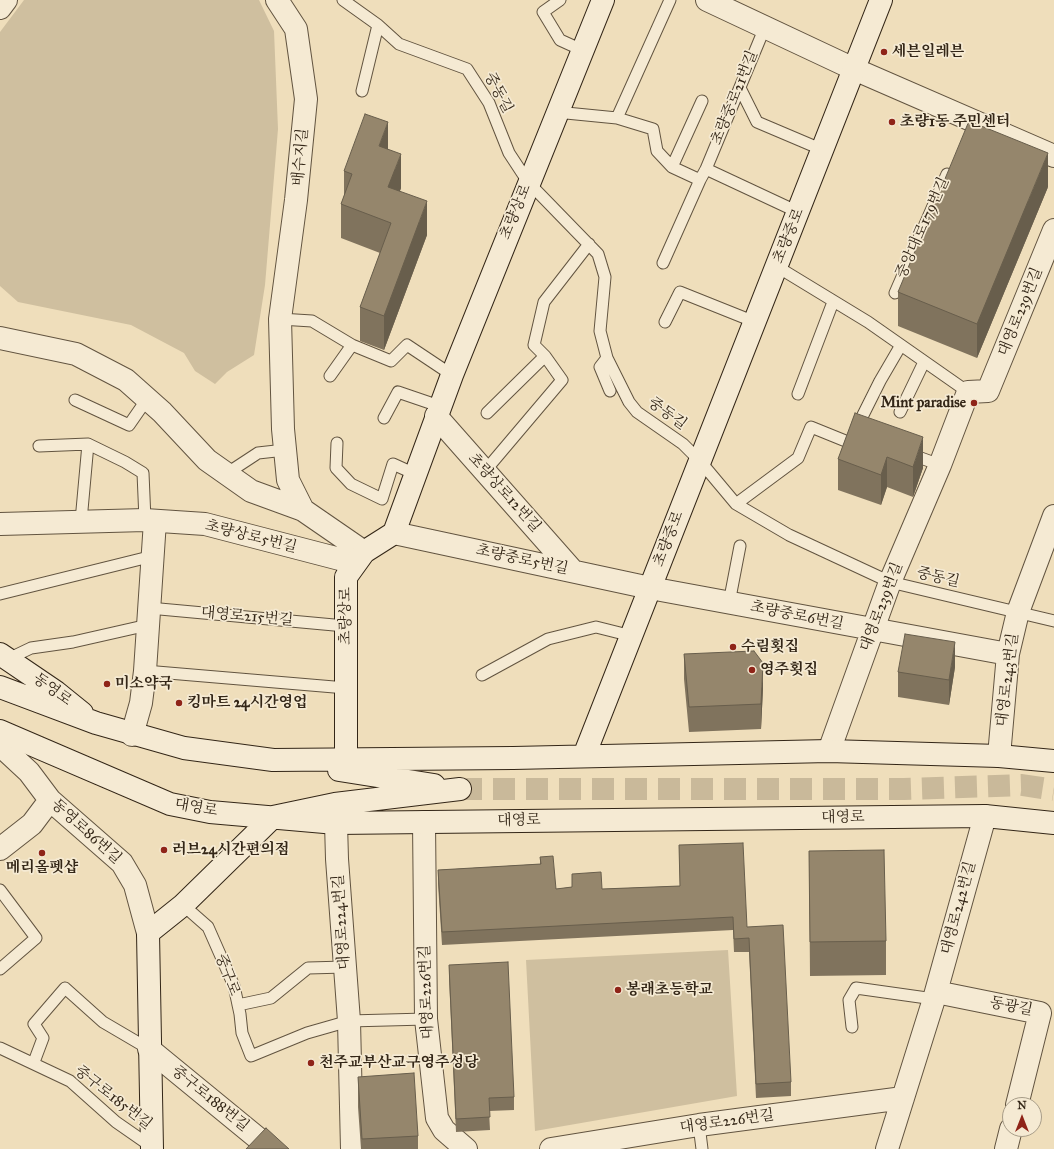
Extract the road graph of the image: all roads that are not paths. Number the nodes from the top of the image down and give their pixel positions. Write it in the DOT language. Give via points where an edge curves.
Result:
graph roads {
  1 [pos="6,0"];
  2 [pos="277,0"];
  3 [pos="343,0"];
  4 [pos="560,0"];
  5 [pos="603,0"];
  6 [pos="670,0"];
  7 [pos="707,0"];
  8 [pos="881,0"];
  9 [pos="0,8"];
  10 [pos="378,25"];
  11 [pos="765,27"];
  12 [pos="582,50"];
  13 [pos="854,68"];
  14 [pos="740,88"];
  15 [pos="362,91"];
  16 [pos="702,101"];
  17 [pos="556,112"];
  18 [pos="617,118"];
  19 [pos="822,150"];
  20 [pos="1054,156"];
  21 [pos="952,163"];
  22 [pos="672,167"];
  23 [pos="706,169"];
  24 [pos="700,180"];
  25 [pos="528,182"];
  26 [pos="798,212"];
  27 [pos="1054,230"];
  28 [pos="589,244"];
  29 [pos="663,263"];
  30 [pos="776,266"];
  31 [pos="895,293"];
  32 [pos="833,302"];
  33 [pos="280,318"];
  34 [pos="665,322"];
  35 [pos="755,322"];
  36 [pos="0,338"];
  37 [pos="352,345"];
  38 [pos="901,345"];
  39 [pos="546,356"];
  40 [pos="607,358"];
  41 [pos="924,362"];
  42 [pos="452,375"];
  43 [pos="330,376"];
  44 [pos="610,390"];
  45 [pos="968,392"];
  46 [pos="798,394"];
  47 [pos="147,399"];
  48 [pos="74,400"];
  49 [pos="438,411"];
  50 [pos="900,412"];
  51 [pos="487,413"];
  52 [pos="384,418"];
  53 [pos="861,419"];
  54 [pos="848,442"];
  55 [pos="337,443"];
  56 [pos="88,444"];
  57 [pos="39,446"];
  58 [pos="896,449"];
  59 [pos="285,450"];
  60 [pos="700,461"];
  61 [pos="940,465"];
  62 [pos="484,471"];
  63 [pos="226,474"];
  64 [pos="415,474"];
  65 [pos="736,504"];
  66 [pos="303,510"];
  67 [pos="1054,516"];
  68 [pos="150,520"];
  69 [pos="81,522"];
  70 [pos="0,524"];
  71 [pos="394,533"];
  72 [pos="740,546"];
  73 [pos="153,556"];
  74 [pos="360,558"];
  75 [pos="572,570"];
  76 [pos="890,582"];
  77 [pos="650,588"];
  78 [pos="0,594"];
  79 [pos="729,603"];
  80 [pos="1018,612"];
  81 [pos="149,617"];
  82 [pos="1054,621"];
  83 [pos="345,626"];
  84 [pos="872,630"];
  85 [pos="632,636"];
  86 [pos="1008,654"];
  87 [pos="3,659"];
  88 [pos="145,671"];
  89 [pos="482,674"];
  90 [pos="0,680"];
  91 [pos="0,687"];
  92 [pos="346,688"];
  93 [pos="96,723"];
  94 [pos="0,731"];
  95 [pos="132,735"];
  96 [pos="0,745"];
  97 [pos="829,751"];
  98 [pos="584,756"];
  99 [pos="999,756"];
  100 [pos="346,759"];
  101 [pos="272,760"];
  102 [pos="1054,761"];
  103 [pos="50,800"];
  104 [pos="985,816"];
  105 [pos="273,817"];
  106 [pos="336,822"];
  107 [pos="424,822"];
  108 [pos="1054,823"];
  109 [pos="0,849"];
  110 [pos="0,890"];
  111 [pos="183,905"];
  112 [pos="148,933"];
  113 [pos="345,967"];
  114 [pos="0,969"];
  115 [pos="935,996"];
  116 [pos="238,1005"];
  117 [pos="426,1019"];
  118 [pos="349,1021"];
  119 [pos="852,1027"];
  120 [pos="0,1048"];
  121 [pos="149,1049"];
  122 [pos="34,1062"];
  123 [pos="1020,1097"];
  124 [pos="902,1098"];
  125 [pos="699,1125"];
  126 [pos="1010,1137"];
  127 [pos="635,1142"];
  128 [pos="152,1148"];
  129 [pos="269,1148"];
  130 [pos="352,1149"];
  131 [pos="466,1149"];
  132 [pos="551,1149"];
  133 [pos="702,1149"];
  134 [pos="887,1149"];
  135 [pos="1006,1149"];
  1 -- 9 [label="street"];
  2 -- 33 [label="street, 배수지길" via="296,29 306,99"];
  3 -- 10 [label="lane, 중동길"];
  4 -- 12 [label="lane" via="543,12 560,40"];
  5 -- 12 [label="street, 초량상로"];
  6 -- 18 [label="lane"];
  7 -- 11 [label="street"];
  8 -- 13 [label="street, 초량중로"];
  10 -- 15 [label="lane"];
  10 -- 25 [label="lane, 중동길" via="399,44 467,69 489,103 509,153"];
  11 -- 13 [label="street"];
  11 -- 14 [label="lane, 초량중로21번길"];
  12 -- 17 [label="street, 초량상로"];
  13 -- 19 [label="street, 초량중로"];
  13 -- 20 [label="street" via="969,124"];
  14 -- 19 [label="lane" via="757,122"];
  14 -- 23 [label="lane, 초량중로21번길"];
  16 -- 22 [label="lane"];
  17 -- 18 [label="lane"];
  17 -- 25 [label="street, 초량상로"];
  18 -- 22 [label="lane" via="653,129 657,151"];
  19 -- 26 [label="street, 초량중로"];
  21 -- 31 [label="lane, 중앙대로179번길"];
  22 -- 24 [label="lane"];
  23 -- 24 [label="lane, 초량중로21번길"];
  23 -- 26 [label="lane"];
  24 -- 29 [label="lane, 초량중로21번길"];
  25 -- 28 [label="lane, 중동길"];
  25 -- 42 [label="street, 초량상로"];
  26 -- 30 [label="street, 초량중로"];
  27 -- 45 [label="street, 대영로239번길" via="988,391"];
  28 -- 39 [label="lane" via="544,302 534,345"];
  28 -- 40 [label="lane, 중동길" via="598,254 605,277 600,331"];
  30 -- 32 [label="lane"];
  30 -- 35 [label="street, 초량중로"];
  32 -- 38 [label="lane"];
  32 -- 46 [label="lane"];
  33 -- 37 [label="lane" via="312,321"];
  33 -- 59 [label="street, 배수지길"];
  34 -- 35 [label="lane" via="680,292"];
  35 -- 60 [label="street, 초량중로"];
  36 -- 47 [label="street" via="76,354 126,380"];
  37 -- 42 [label="lane" via="391,361 407,345"];
  37 -- 43 [label="lane"];
  38 -- 41 [label="lane"];
  38 -- 53 [label="lane"];
  39 -- 51 [label="lane"];
  39 -- 62 [label="lane" via="562,380"];
  40 -- 44 [label="lane, 중동길" via="600,367"];
  40 -- 60 [label="lane, 중동길" via="629,402 637,412 678,439"];
  41 -- 45 [label="lane"];
  41 -- 50 [label="lane"];
  42 -- 49 [label="street, 초량상로"];
  45 -- 61 [label="street, 대영로239번길"];
  47 -- 48 [label="lane" via="129,425"];
  47 -- 63 [label="street" via="207,460"];
  49 -- 52 [label="lane" via="398,392"];
  49 -- 62 [label="street, 초량상로12번길"];
  49 -- 64 [label="street, 초량상로"];
  54 -- 65 [label="lane" via="811,427 798,458"];
  55 -- 64 [label="lane" via="336,468 351,484 382,499 393,464"];
  56 -- 57 [label="lane"];
  56 -- 68 [label="lane" via="143,473"];
  56 -- 69 [label="lane"];
  58 -- 61 [label="lane"];
  59 -- 63 [label="lane" via="258,454"];
  59 -- 66 [label="street, 배수지길" via="288,480"];
  60 -- 65 [label="lane, 중동길"];
  60 -- 77 [label="street, 초량중로"];
  61 -- 76 [label="street, 대영로239번길"];
  62 -- 75 [label="street, 초량상로12번길"];
  63 -- 66 [label="street" via="251,492"];
  64 -- 71 [label="street, 초량상로"];
  65 -- 76 [label="lane, 중동길" via="789,534"];
  66 -- 74 [label="street"];
  67 -- 80 [label="street, 대영로243번길"];
  68 -- 69 [label="street, 초량상로5번길"];
  68 -- 73 [label="street"];
  68 -- 74 [label="street, 초량상로5번길" via="205,524"];
  69 -- 70 [label="street, 초량상로5번길"];
  71 -- 74 [label="street, 초량상로"];
  71 -- 75 [label="street, 초량중로5번길"];
  72 -- 79 [label="lane, 초량중로6번길"];
  73 -- 78 [label="lane"];
  73 -- 81 [label="street"];
  74 -- 83 [label="street, 초량상로" via="346,577"];
  75 -- 77 [label="street, 초량중로5번길"];
  76 -- 80 [label="lane, 중동길"];
  76 -- 84 [label="street, 대영로239번길"];
  77 -- 79 [label="street, 초량중로6번길"];
  77 -- 85 [label="street, 초량중로"];
  79 -- 84 [label="street, 초량중로6번길"];
  80 -- 82 [label="lane, 중동길"];
  80 -- 86 [label="street, 대영로243번길"];
  81 -- 83 [label="lane, 대영로215번길"];
  81 -- 87 [label="lane, 대영로215번길" via="73,642 31,648"];
  81 -- 88 [label="street"];
  83 -- 92 [label="street, 초량상로"];
  84 -- 86 [label="street, 초량중로6번길"];
  84 -- 97 [label="street, 대영로239번길"];
  85 -- 89 [label="lane" via="596,627 548,639"];
  85 -- 98 [label="street, 초량중로"];
  86 -- 99 [label="street, 대영로243번길"];
  87 -- 90 [label="street" via="4,677"];
  87 -- 93 [label="street, 동영로" via="56,692"];
  88 -- 92 [label="lane"];
  88 -- 95 [label="street"];
  91 -- 93 [label="street"];
  92 -- 100 [label="street, 초량상로"];
  93 -- 95 [label="street"];
  94 -- 105 [label="street, 대영로" via="170,804 210,812"];
  95 -- 101 [label="street" via="184,748"];
  96 -- 103 [label="street, 동영로86번길" via="29,772"];
  97 -- 98 [label="street"];
  97 -- 99 [label="street"];
  98 -- 100 [label="street"];
  99 -- 102 [label="street"];
  100 -- 101 [label="street"];
  101 -- 105 [label="street" via="460,789 335,804"];
  103 -- 109 [label="street" via="32,824"];
  103 -- 112 [label="street, 동영로86번길" via="122,863 135,885"];
  104 -- 107 [label="street, 대영로"];
  104 -- 108 [label="street, 대영로"];
  104 -- 115 [label="street, 대영로242번길"];
  105 -- 106 [label="street, 대영로"];
  105 -- 111 [label="street"];
  106 -- 107 [label="street, 대영로"];
  106 -- 113 [label="street, 대영로224번길"];
  107 -- 117 [label="street, 대영로226번길"];
  110 -- 114 [label="lane" via="36,938"];
  111 -- 112 [label="street"];
  111 -- 116 [label="lane, 중구로" via="208,927 234,986"];
  112 -- 121 [label="street"];
  113 -- 116 [label="lane" via="308,968 271,998"];
  113 -- 118 [label="street, 대영로224번길"];
  115 -- 119 [label="lane" via="856,988 849,1000"];
  115 -- 123 [label="street, 동광길" via="1040,1013"];
  115 -- 124 [label="street, 대영로242번길"];
  116 -- 118 [label="lane, 중구로" via="242,1034 251,1056 307,1033"];
  117 -- 118 [label="lane"];
  117 -- 131 [label="street, 대영로226번길" via="437,1118 444,1130"];
  118 -- 130 [label="street, 대영로224번길"];
  120 -- 122 [label="lane, 중구로185번길"];
  121 -- 122 [label="lane" via="103,1022 65,988 34,1024 43,1038"];
  121 -- 128 [label="street"];
  121 -- 129 [label="street, 중구로188번길"];
  122 -- 128 [label="lane, 중구로185번길" via="70,1081 116,1122"];
  124 -- 125 [label="street, 대영로226번길"];
  124 -- 134 [label="street, 대영로242번길"];
  125 -- 127 [label="street, 대영로226번길"];
  125 -- 133 [label="lane"];
  126 -- 135 [label="street"];
  127 -- 132 [label="street, 대영로226번길"];
}
